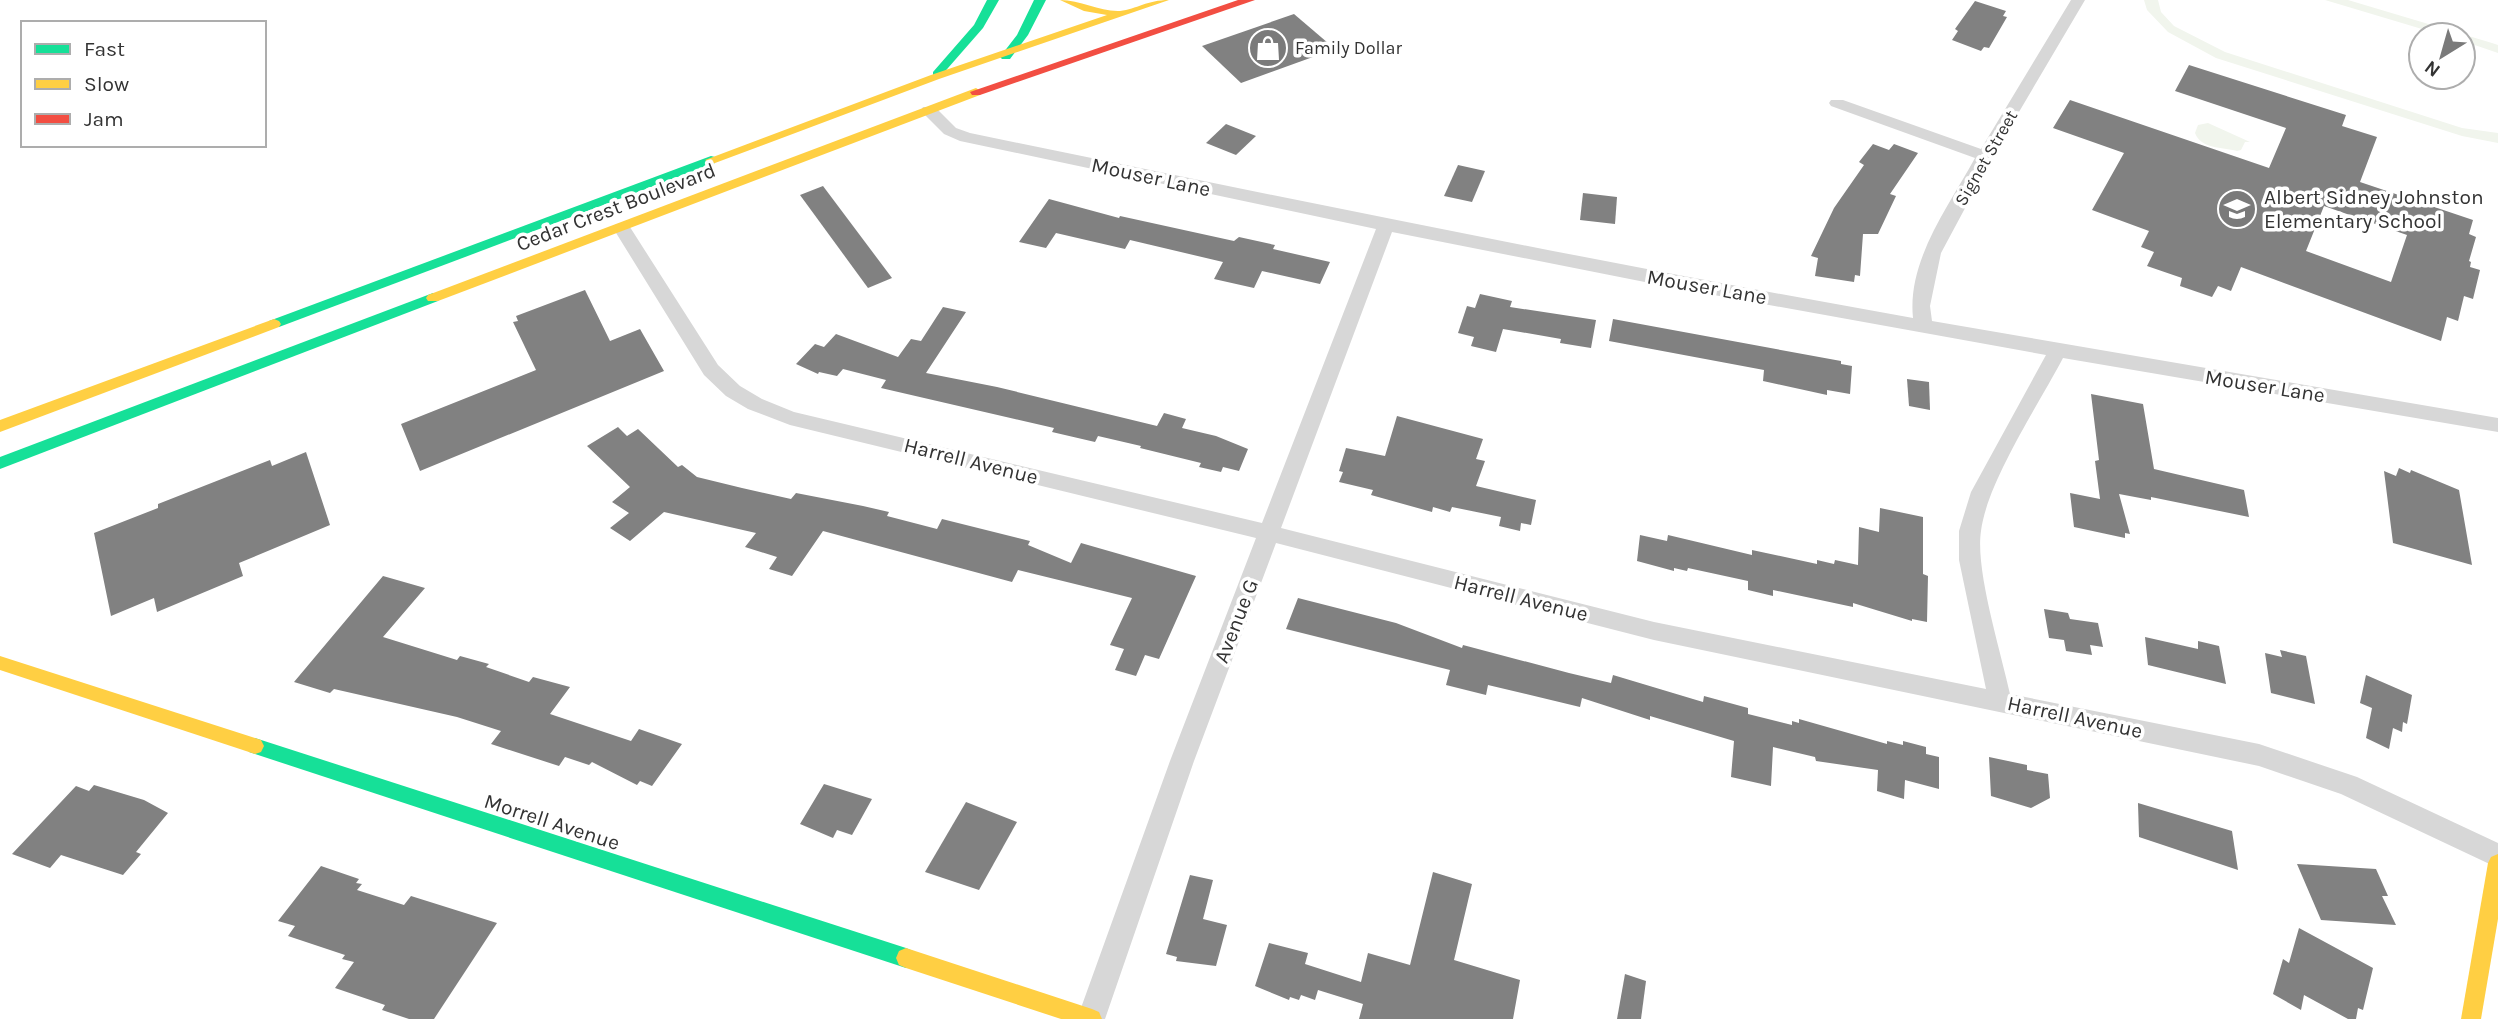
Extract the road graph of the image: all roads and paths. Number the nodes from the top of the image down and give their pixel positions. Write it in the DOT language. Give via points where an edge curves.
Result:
graph roads {
  1 [pos="993,0"];
  2 [pos="1040,0"];
  3 [pos="1066,0"];
  4 [pos="1163,0"];
  5 [pos="1196,0"];
  6 [pos="1249,0"];
  7 [pos="2078,0"];
  8 [pos="1210,13"];
  9 [pos="1121,14"];
  10 [pos="1010,52"];
  11 [pos="935,77"];
  12 [pos="960,97"];
  13 [pos="1837,103"];
  14 [pos="929,110"];
  15 [pos="1985,156"];
  16 [pos="605,200"];
  17 [pos="1386,225"];
  18 [pos="622,228"];
  19 [pos="1923,326"];
  20 [pos="2059,350"];
  21 [pos="2498,425"];
  22 [pos="0,426"];
  23 [pos="0,463"];
  24 [pos="1269,534"];
  25 [pos="0,663"];
  26 [pos="2000,701"];
  27 [pos="2498,856"];
  28 [pos="2498,863"];
  29 [pos="1091,1019"];
  30 [pos="2471,1019"];
  1 -- 11 [label="main road" via="979,26"];
  2 -- 10 [label="main road"];
  3 -- 9 [label="main road"];
  4 -- 9 [label="main road, Cedar Crest Boulevard"];
  5 -- 8 [label="main road"];
  6 -- 8 [label="main road, Cedar Crest Boulevard"];
  7 -- 15 [label="street, Signet Street"];
  8 -- 12 [label="main road, Cedar Crest Boulevard"];
  9 -- 10 [label="main road, Cedar Crest Boulevard"];
  10 -- 11 [label="main road, Cedar Crest Boulevard"];
  10 -- 12 [label="main road"];
  11 -- 14 [label="main road" via="924,90 922,101"];
  11 -- 16 [label="main road, Cedar Crest Boulevard"];
  12 -- 14 [label="main road, Cedar Crest Boulevard"];
  13 -- 15 [label="street"];
  14 -- 17 [label="street, Mouser Lane" via="950,131 966,137"];
  14 -- 18 [label="main road, Cedar Crest Boulevard"];
  15 -- 19 [label="street, Signet Street" via="1932,253 1921,306"];
  16 -- 18 [label="main road"];
  16 -- 22 [label="main road, Cedar Crest Boulevard"];
  17 -- 19 [label="street, Mouser Lane"];
  17 -- 24 [label="street, Avenue G"];
  18 -- 23 [label="main road, Cedar Crest Boulevard"];
  18 -- 24 [label="street, Harrell Avenue" via="711,370 755,404 790,418"];
  19 -- 20 [label="street, Mouser Lane"];
  20 -- 21 [label="street, Mouser Lane"];
  20 -- 26 [label="street" via="1981,492 1970,531 1970,560"];
  24 -- 26 [label="street, Harrell Avenue" via="1654,631"];
  24 -- 29 [label="street, Avenue G"];
  25 -- 29 [label="main road, Morrell Avenue"];
  26 -- 27 [label="street, Harrell Avenue" via="2259,755 2348,785"];
  28 -- 30 [label="main road"];
}
